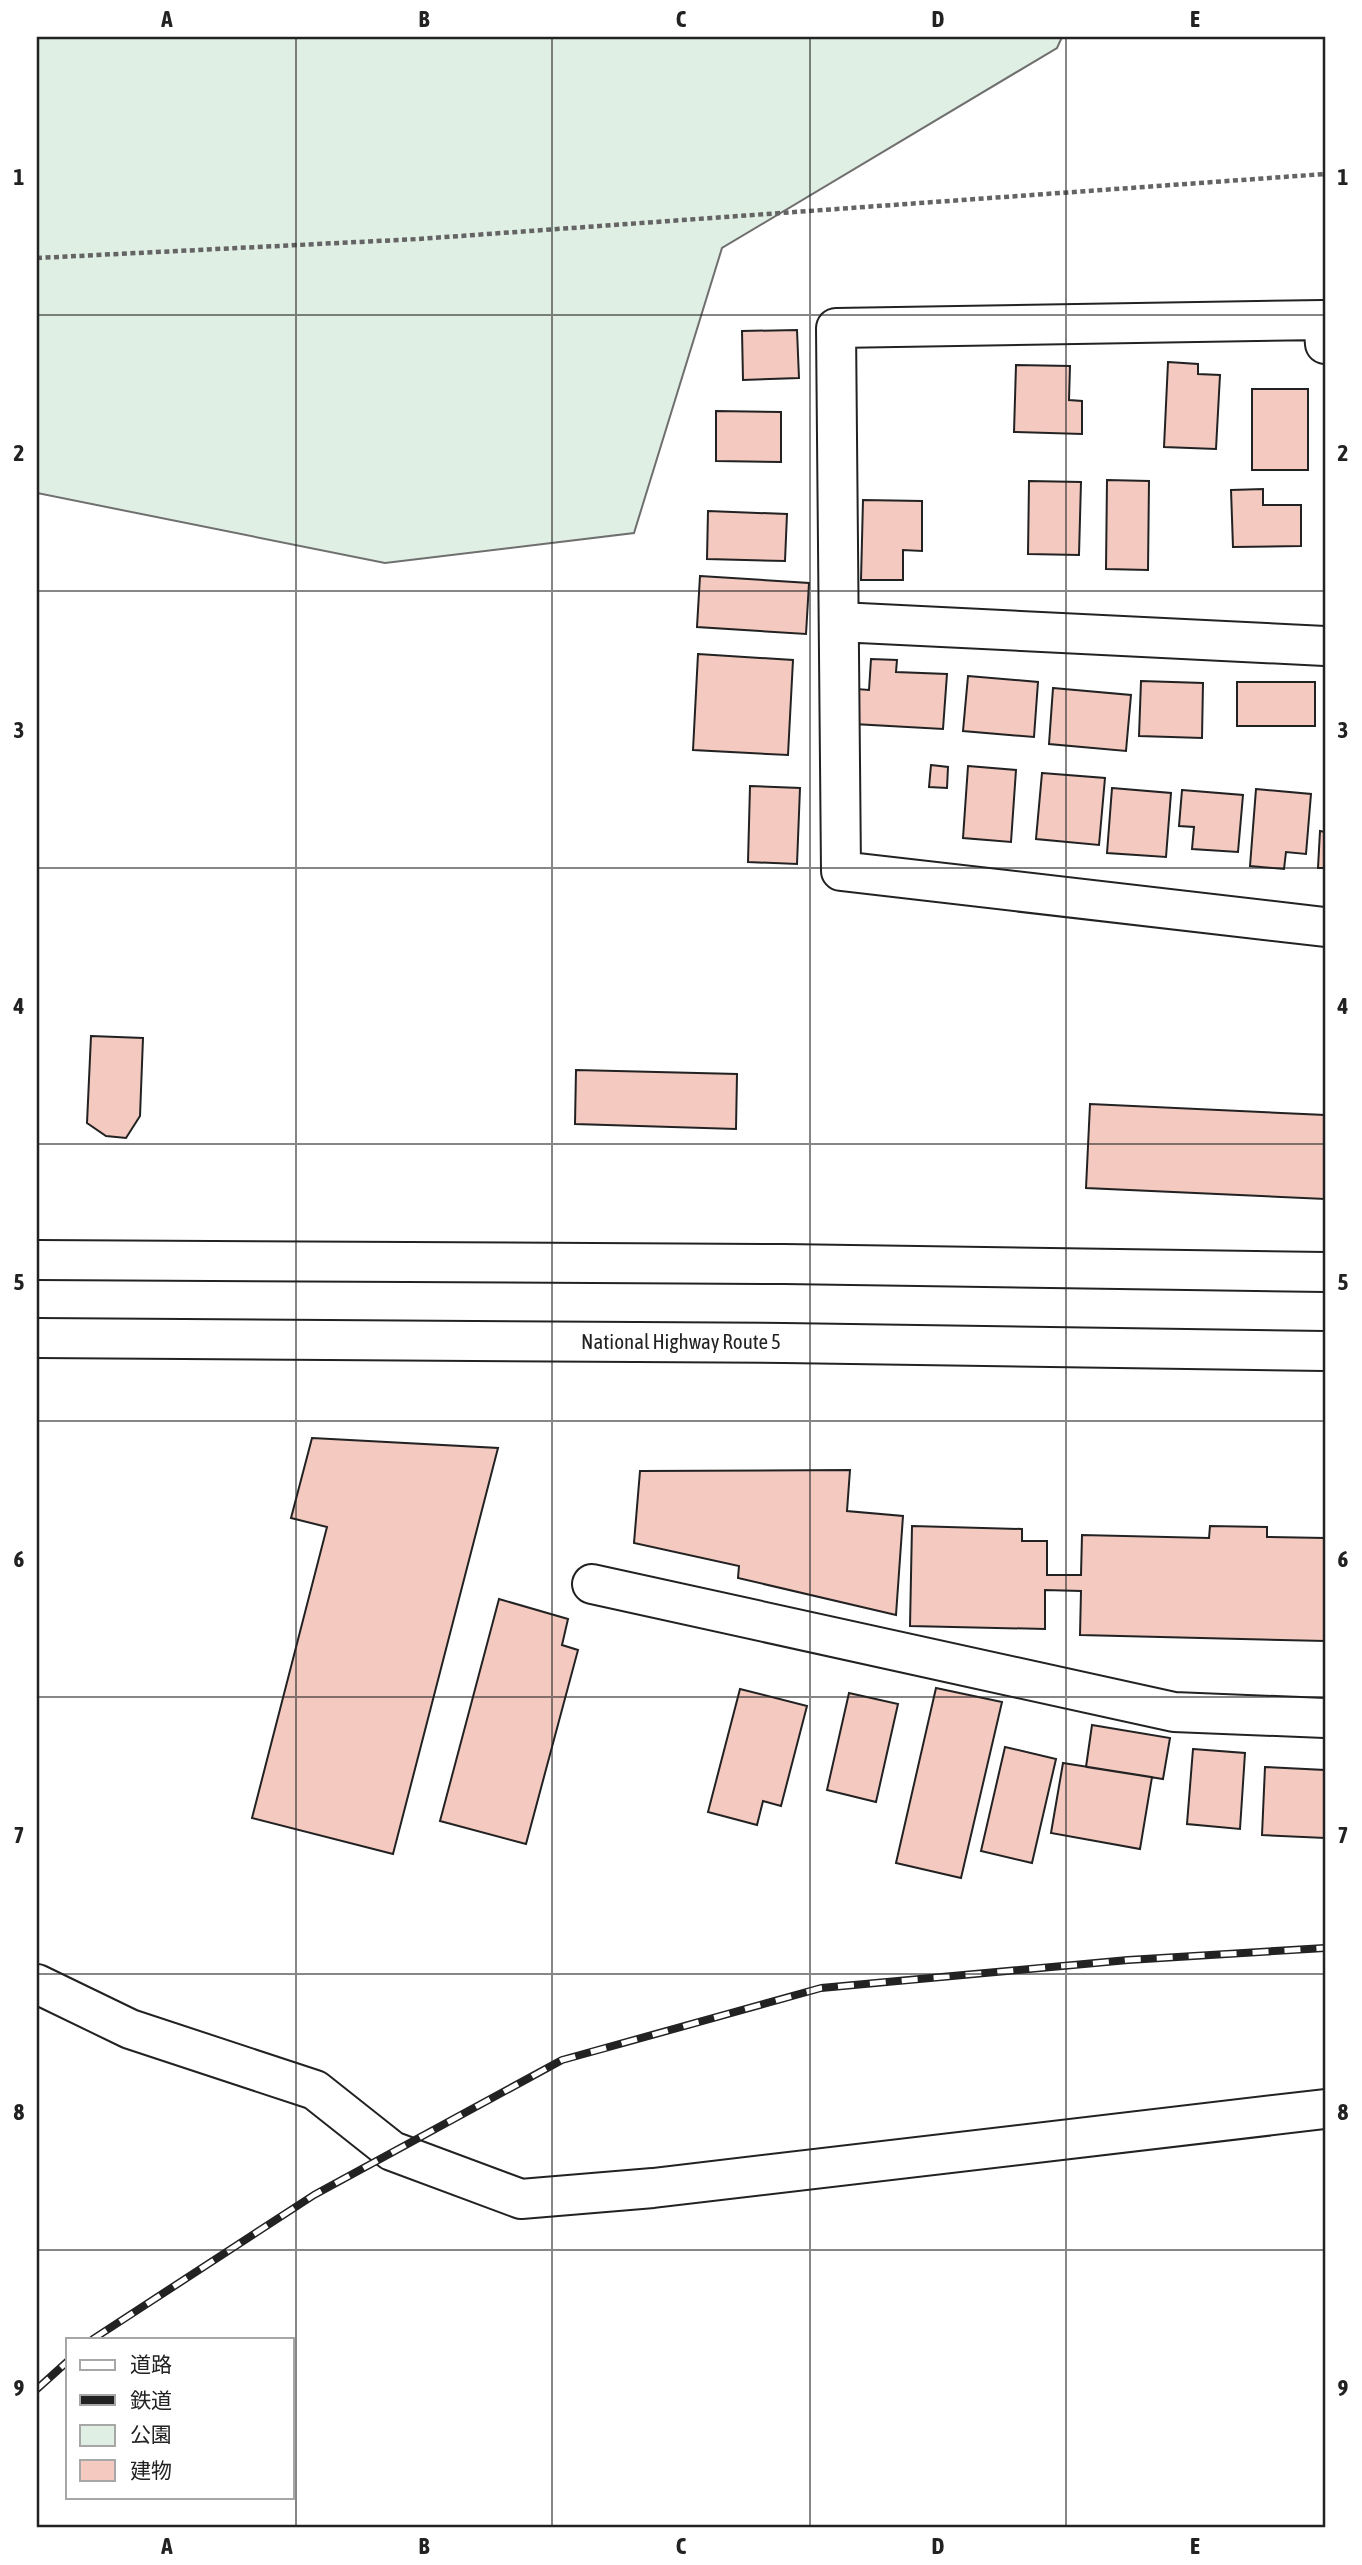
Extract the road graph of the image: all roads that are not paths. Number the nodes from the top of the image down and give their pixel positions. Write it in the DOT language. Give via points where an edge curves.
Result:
graph roads {
  1 [pos="1325,344"];
  2 [pos="839,622"];
  3 [pos="1325,646"];
  4 [pos="1325,927"];
  5 [pos="37,1260"];
  6 [pos="1325,1272"];
  7 [pos="37,1338"];
  8 [pos="1325,1351"];
  9 [pos="592,1584"];
  10 [pos="1325,1718"];
  11 [pos="37,1984"];
  12 [pos="1325,2109"];
  1 -- 2 [label="main road" via="1323,320 836,328"];
  2 -- 3 [label="main road"];
  2 -- 4 [label="main road" via="841,871"];
  5 -- 6 [label="main road"];
  7 -- 8 [label="main road, National Highway Route 5"];
  9 -- 10 [label="main road" via="1174,1712"];
  11 -- 12 [label="main road" via="130,2029 316,2090 392,2151 521,2199 653,2188"];
}
